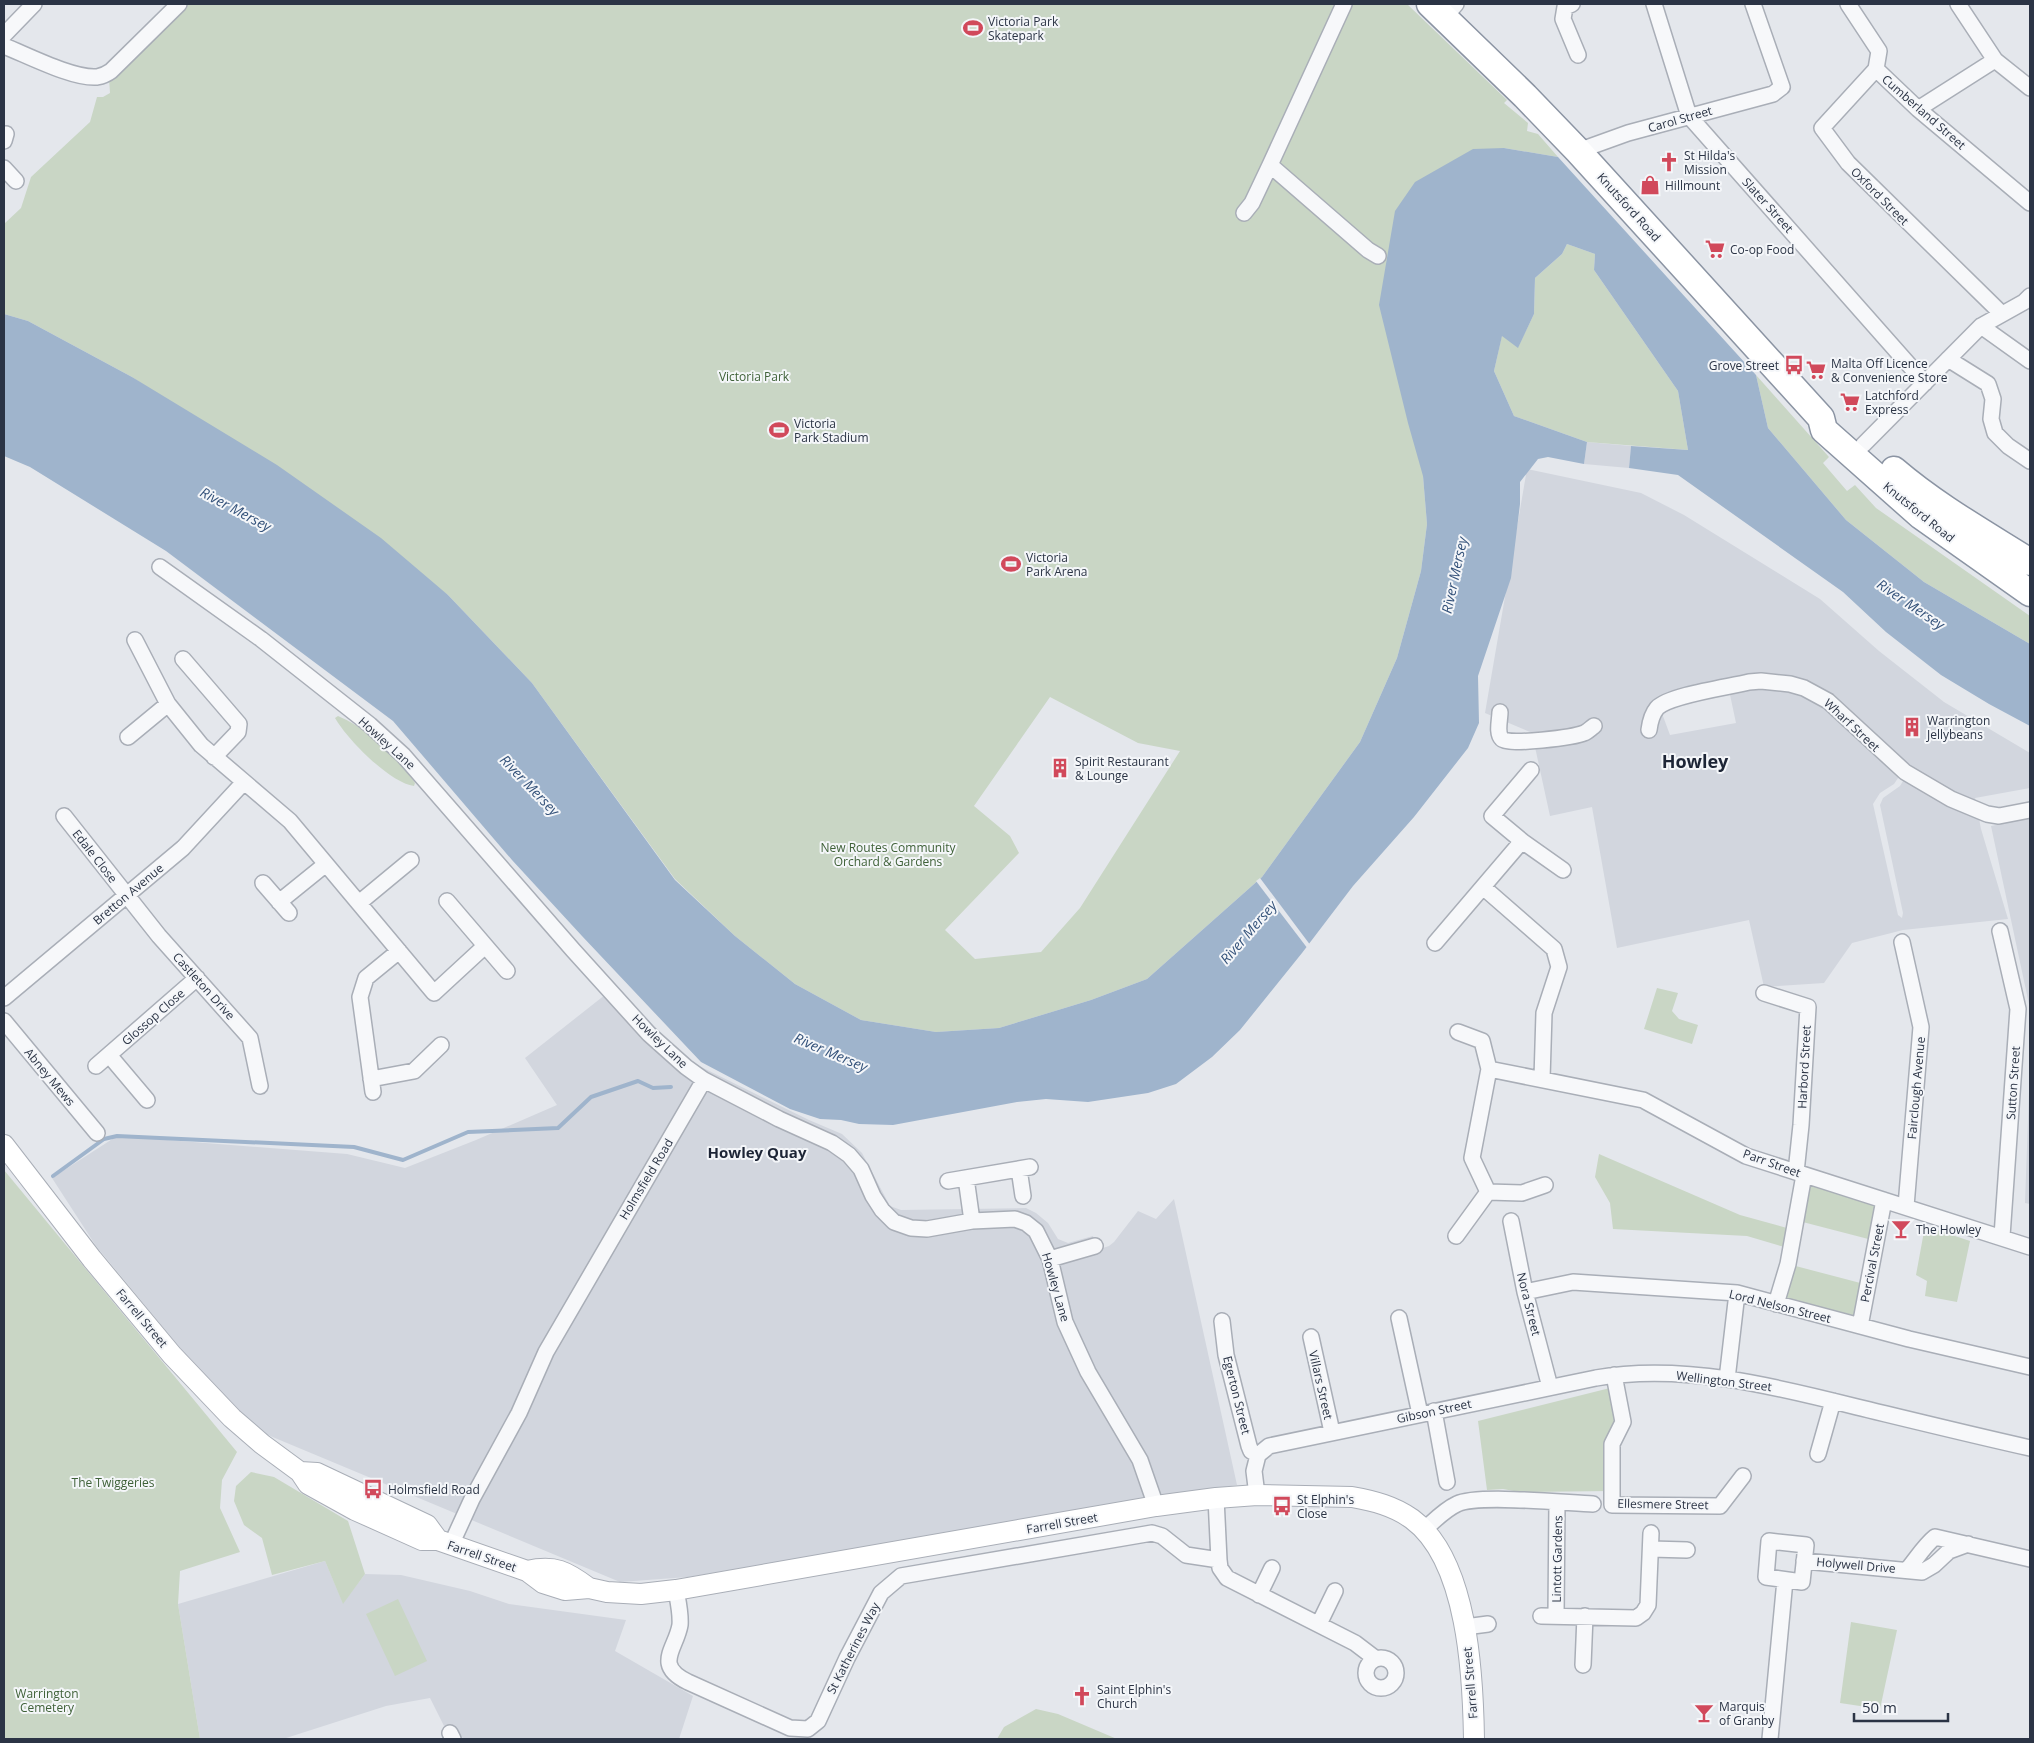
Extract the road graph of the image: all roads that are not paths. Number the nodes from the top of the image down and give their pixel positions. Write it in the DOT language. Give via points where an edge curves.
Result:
graph roads {
  1 [pos="34,4"];
  2 [pos="179,4"];
  3 [pos="1344,4"];
  4 [pos="1572,4"];
  5 [pos="1654,4"];
  6 [pos="1753,4"];
  7 [pos="1848,4"];
  8 [pos="1958,4"];
  9 [pos="1443,8"];
  10 [pos="4,35"];
  11 [pos="4,46"];
  12 [pos="1578,55"];
  13 [pos="1994,60"];
  14 [pos="1876,70"];
  15 [pos="2030,88"];
  16 [pos="1918,109"];
  17 [pos="1689,116"];
  18 [pos="1578,151"];
  19 [pos="1270,165"];
  20 [pos="4,168"];
  21 [pos="16,181"];
  22 [pos="2030,203"];
  23 [pos="1244,213"];
  24 [pos="1378,256"];
  25 [pos="2030,296"];
  26 [pos="2002,314"];
  27 [pos="1981,326"];
  28 [pos="1948,359"];
  29 [pos="2030,361"];
  30 [pos="1925,383"];
  31 [pos="1820,418"];
  32 [pos="1863,445"];
  33 [pos="2030,461"];
  34 [pos="2029,559"];
  35 [pos="160,567"];
  36 [pos="2030,593"];
  37 [pos="135,640"];
  38 [pos="183,659"];
  39 [pos="168,704"];
  40 [pos="1500,712"];
  41 [pos="1594,726"];
  42 [pos="1649,730"];
  43 [pos="128,737"];
  44 [pos="214,757"];
  45 [pos="1531,770"];
  46 [pos="244,782"];
  47 [pos="2030,810"];
  48 [pos="64,816"];
  49 [pos="1522,841"];
  50 [pos="410,860"];
  51 [pos="326,864"];
  52 [pos="1562,870"];
  53 [pos="263,884"];
  54 [pos="1482,887"];
  55 [pos="126,896"];
  56 [pos="447,901"];
  57 [pos="359,903"];
  58 [pos="2000,931"];
  59 [pos="1902,942"];
  60 [pos="1435,944"];
  61 [pos="485,946"];
  62 [pos="398,951"];
  63 [pos="507,971"];
  64 [pos="197,978"];
  65 [pos="1764,993"];
  66 [pos="4,998"];
  67 [pos="4,1021"];
  68 [pos="1458,1032"];
  69 [pos="441,1045"];
  70 [pos="109,1055"];
  71 [pos="96,1066"];
  72 [pos="1489,1069"];
  73 [pos="1542,1079"];
  74 [pos="704,1080"];
  75 [pos="260,1086"];
  76 [pos="146,1100"];
  77 [pos="97,1134"];
  78 [pos="4,1145"];
  79 [pos="1800,1173"];
  80 [pos="966,1178"];
  81 [pos="948,1181"];
  82 [pos="1545,1185"];
  83 [pos="1488,1192"];
  84 [pos="1023,1196"];
  85 [pos="1884,1200"];
  86 [pos="1906,1206"];
  87 [pos="972,1221"];
  88 [pos="1511,1221"];
  89 [pos="1456,1236"];
  90 [pos="2002,1236"];
  91 [pos="1095,1246"];
  92 [pos="2030,1247"];
  93 [pos="1050,1259"];
  94 [pos="1525,1292"];
  95 [pos="1737,1293"];
  96 [pos="1776,1304"];
  97 [pos="1399,1318"];
  98 [pos="1222,1321"];
  99 [pos="1860,1326"];
  100 [pos="1311,1337"];
  101 [pos="2030,1367"];
  102 [pos="1614,1375"];
  103 [pos="1727,1379"];
  104 [pos="1550,1386"];
  105 [pos="1832,1401"];
  106 [pos="1427,1412"];
  107 [pos="1332,1432"];
  108 [pos="2030,1448"];
  109 [pos="1818,1454"];
  110 [pos="1258,1455"];
  111 [pos="1742,1476"];
  112 [pos="1447,1482"];
  113 [pos="1257,1495"];
  114 [pos="1216,1498"];
  115 [pos="1557,1502"];
  116 [pos="1593,1504"];
  117 [pos="1156,1506"];
  118 [pos="1424,1530"];
  119 [pos="1651,1533"];
  120 [pos="444,1543"];
  121 [pos="1968,1544"];
  122 [pos="1651,1549"];
  123 [pos="1688,1550"];
  124 [pos="2030,1559"];
  125 [pos="1218,1560"];
  126 [pos="1804,1560"];
  127 [pos="1272,1568"];
  128 [pos="1907,1570"];
  129 [pos="1785,1580"];
  130 [pos="676,1590"];
  131 [pos="1335,1591"];
  132 [pos="1259,1595"];
  133 [pos="1584,1616"];
  134 [pos="1319,1624"];
  135 [pos="1488,1624"];
  136 [pos="1465,1627"];
  137 [pos="1376,1659"];
  138 [pos="1583,1664"];
  139 [pos="810,1734"];
  140 [pos="1474,1739"];
  141 [pos="1770,1739"];
  1 -- 10 [label="street"];
  2 -- 11 [label="street" via="101,76 75,74"];
  3 -- 19 [label="street"];
  4 -- 12 [label="street" via="1565,7 1563,19"];
  5 -- 17 [label="street, Slater Street"];
  6 -- 17 [label="street, Carol Street" via="1782,86 1773,94"];
  7 -- 14 [label="street, Cumberland Street" via="1879,51"];
  8 -- 13 [label="street"];
  9 -- 18 [label="highway, Knutsford Road"];
  13 -- 15 [label="street"];
  13 -- 16 [label="street"];
  14 -- 16 [label="street, Cumberland Street"];
  14 -- 26 [label="street, Oxford Street" via="1822,128 1848,163"];
  16 -- 22 [label="street, Cumberland Street"];
  17 -- 18 [label="street, Carol Street"];
  17 -- 30 [label="street, Slater Street"];
  18 -- 31 [label="highway, Knutsford Road"];
  19 -- 23 [label="street"];
  19 -- 24 [label="street"];
  20 -- 21 [label="street"];
  25 -- 26 [label="street"];
  26 -- 27 [label="street"];
  27 -- 28 [label="street"];
  27 -- 29 [label="street"];
  28 -- 30 [label="street"];
  28 -- 33 [label="street" via="1988,384 1993,399 1991,419 1995,433"];
  30 -- 32 [label="street"];
  31 -- 32 [label="highway, Knutsford Road" via="1832,419"];
  31 -- 36 [label="highway, Knutsford Road" via="1824,430 1921,516"];
  32 -- 34 [label="highway, Knutsford Road" via="1914,487 1962,520"];
  35 -- 74 [label="street, Howley Lane" via="261,639 370,725 402,755 649,1034"];
  37 -- 39 [label="street"];
  38 -- 44 [label="street" via="239,724 238,732"];
  39 -- 43 [label="street"];
  39 -- 44 [label="street"];
  40 -- 41 [label="street" via="1499,734 1508,743 1585,733"];
  42 -- 47 [label="street, Wharf Street" via="1657,708 1670,700 1748,682 1790,684 1828,700 1905,772 1952,799 1993,815 2005,816"];
  44 -- 46 [label="street"];
  45 -- 49 [label="street" via="1492,816"];
  46 -- 51 [label="street" via="290,822"];
  46 -- 55 [label="street, Bretton Avenue" via="183,848"];
  48 -- 55 [label="street, Edale Close"];
  49 -- 52 [label="street"];
  49 -- 54 [label="street"];
  50 -- 57 [label="street"];
  51 -- 53 [label="street" via="284,908"];
  51 -- 57 [label="street"];
  54 -- 60 [label="street"];
  54 -- 73 [label="street" via="1554,949 1559,967 1544,1013"];
  55 -- 64 [label="street, Castleton Drive"];
  55 -- 66 [label="street, Bretton Avenue"];
  56 -- 61 [label="street"];
  57 -- 62 [label="street"];
  58 -- 90 [label="street, Sutton Street" via="2018,1009"];
  59 -- 86 [label="street, Fairclough Avenue" via="1921,1027"];
  61 -- 62 [label="street" via="434,993"];
  61 -- 63 [label="street"];
  62 -- 69 [label="street" via="366,978 360,997 372,1086 414,1071"];
  64 -- 70 [label="street, Glossop Close"];
  64 -- 75 [label="street, Castleton Drive" via="250,1038"];
  65 -- 79 [label="street, Harbord Street" via="1808,1007"];
  67 -- 77 [label="street, Abney Mews"];
  68 -- 72 [label="street" via="1482,1041"];
  70 -- 71 [label="street, Glossop Close"];
  70 -- 76 [label="street"];
  72 -- 73 [label="street, Parr Street"];
  72 -- 83 [label="street" via="1472,1158"];
  73 -- 79 [label="street, Parr Street" via="1643,1100 1746,1156"];
  74 -- 87 [label="street, Howley Lane" via="779,1119 821,1136 849,1155 861,1170 882,1210 894,1222 927,1229"];
  74 -- 120 [label="street, Holmsfield Road" via="546,1352 520,1413"];
  78 -- 120 [label="street, Farrell Street" via="172,1355 232,1418 300,1472 317,1473 426,1525"];
  79 -- 85 [label="street, Parr Street"];
  79 -- 96 [label="street" via="1788,1264"];
  80 -- 81 [label="street"];
  80 -- 84 [label="street" via="1024,1168"];
  80 -- 87 [label="street"];
  82 -- 83 [label="street" via="1522,1193"];
  83 -- 89 [label="street"];
  85 -- 86 [label="street, Parr Street"];
  85 -- 99 [label="street, Percival Street"];
  86 -- 90 [label="street, Parr Street"];
  87 -- 93 [label="street, Howley Lane" via="1015,1219 1026,1223 1036,1231"];
  88 -- 94 [label="street, Nora Street"];
  90 -- 92 [label="street, Parr Street"];
  91 -- 93 [label="street"];
  93 -- 117 [label="street, Howley Lane" via="1065,1322 1088,1372 1140,1460"];
  94 -- 95 [label="street, Lord Nelson Street" via="1573,1282"];
  94 -- 104 [label="street, Nora Street"];
  95 -- 96 [label="street, Lord Nelson Street"];
  95 -- 103 [label="street"];
  96 -- 99 [label="street, Lord Nelson Street"];
  97 -- 106 [label="street"];
  98 -- 110 [label="street, Egerton Street" via="1226,1355 1249,1446"];
  99 -- 101 [label="street, Lord Nelson Street"];
  100 -- 107 [label="street, Villars Street"];
  102 -- 103 [label="street, Wellington Street" via="1651,1373"];
  102 -- 104 [label="street, Gibson Street"];
  102 -- 111 [label="street, Ellesmere Street" via="1623,1422 1612,1444 1612,1504 1720,1506"];
  103 -- 105 [label="street, Wellington Street"];
  104 -- 106 [label="street, Gibson Street"];
  105 -- 108 [label="street, Wellington Street"];
  105 -- 109 [label="street"];
  106 -- 107 [label="street, Gibson Street"];
  106 -- 112 [label="street"];
  107 -- 110 [label="street, Gibson Street" via="1269,1446"];
  110 -- 113 [label="street" via="1254,1471"];
  113 -- 114 [label="street, Farrell Street"];
  113 -- 118 [label="street, Farrell Street" via="1367,1500 1399,1511"];
  114 -- 117 [label="street, Farrell Street"];
  114 -- 125 [label="street"];
  115 -- 116 [label="street"];
  115 -- 118 [label="street" via="1465,1501 1447,1510"];
  115 -- 133 [label="street, Lintott Gardens" via="1549,1616"];
  117 -- 130 [label="street, Farrell Street"];
  118 -- 136 [label="street, Farrell Street" via="1452,1576"];
  119 -- 122 [label="street, Lintott Gardens"];
  120 -- 130 [label="street, Farrell Street" via="526,1571 543,1583 565,1590 589,1588 623,1594"];
  121 -- 124 [label="street, Holywell Drive"];
  121 -- 128 [label="street, Holywell Drive" via="1949,1551 1922,1572"];
  121 -- 128 [label="street, Holywell Drive" via="1935,1536"];
  122 -- 123 [label="street"];
  122 -- 133 [label="street, Lintott Gardens" via="1648,1605 1643,1613 1636,1618"];
  125 -- 132 [label="street" via="1227,1578"];
  125 -- 139 [label="street, St Katherines Way" via="1186,1555 1162,1536 1152,1533 901,1576 881,1593"];
  126 -- 128 [label="street, Holywell Drive"];
  126 -- 129 [label="street" via="1802,1582"];
  126 -- 129 [label="street" via="1806,1544 1769,1541 1766,1577"];
  127 -- 132 [label="street"];
  129 -- 141 [label="street"];
  130 -- 139 [label="street, St Katherines Way" via="680,1623 669,1651 674,1672 688,1682"];
  131 -- 134 [label="street"];
  132 -- 134 [label="street"];
  133 -- 138 [label="street"];
  134 -- 137 [label="street" via="1355,1643"];
  135 -- 136 [label="street"];
  136 -- 140 [label="street, Farrell Street"];
}
